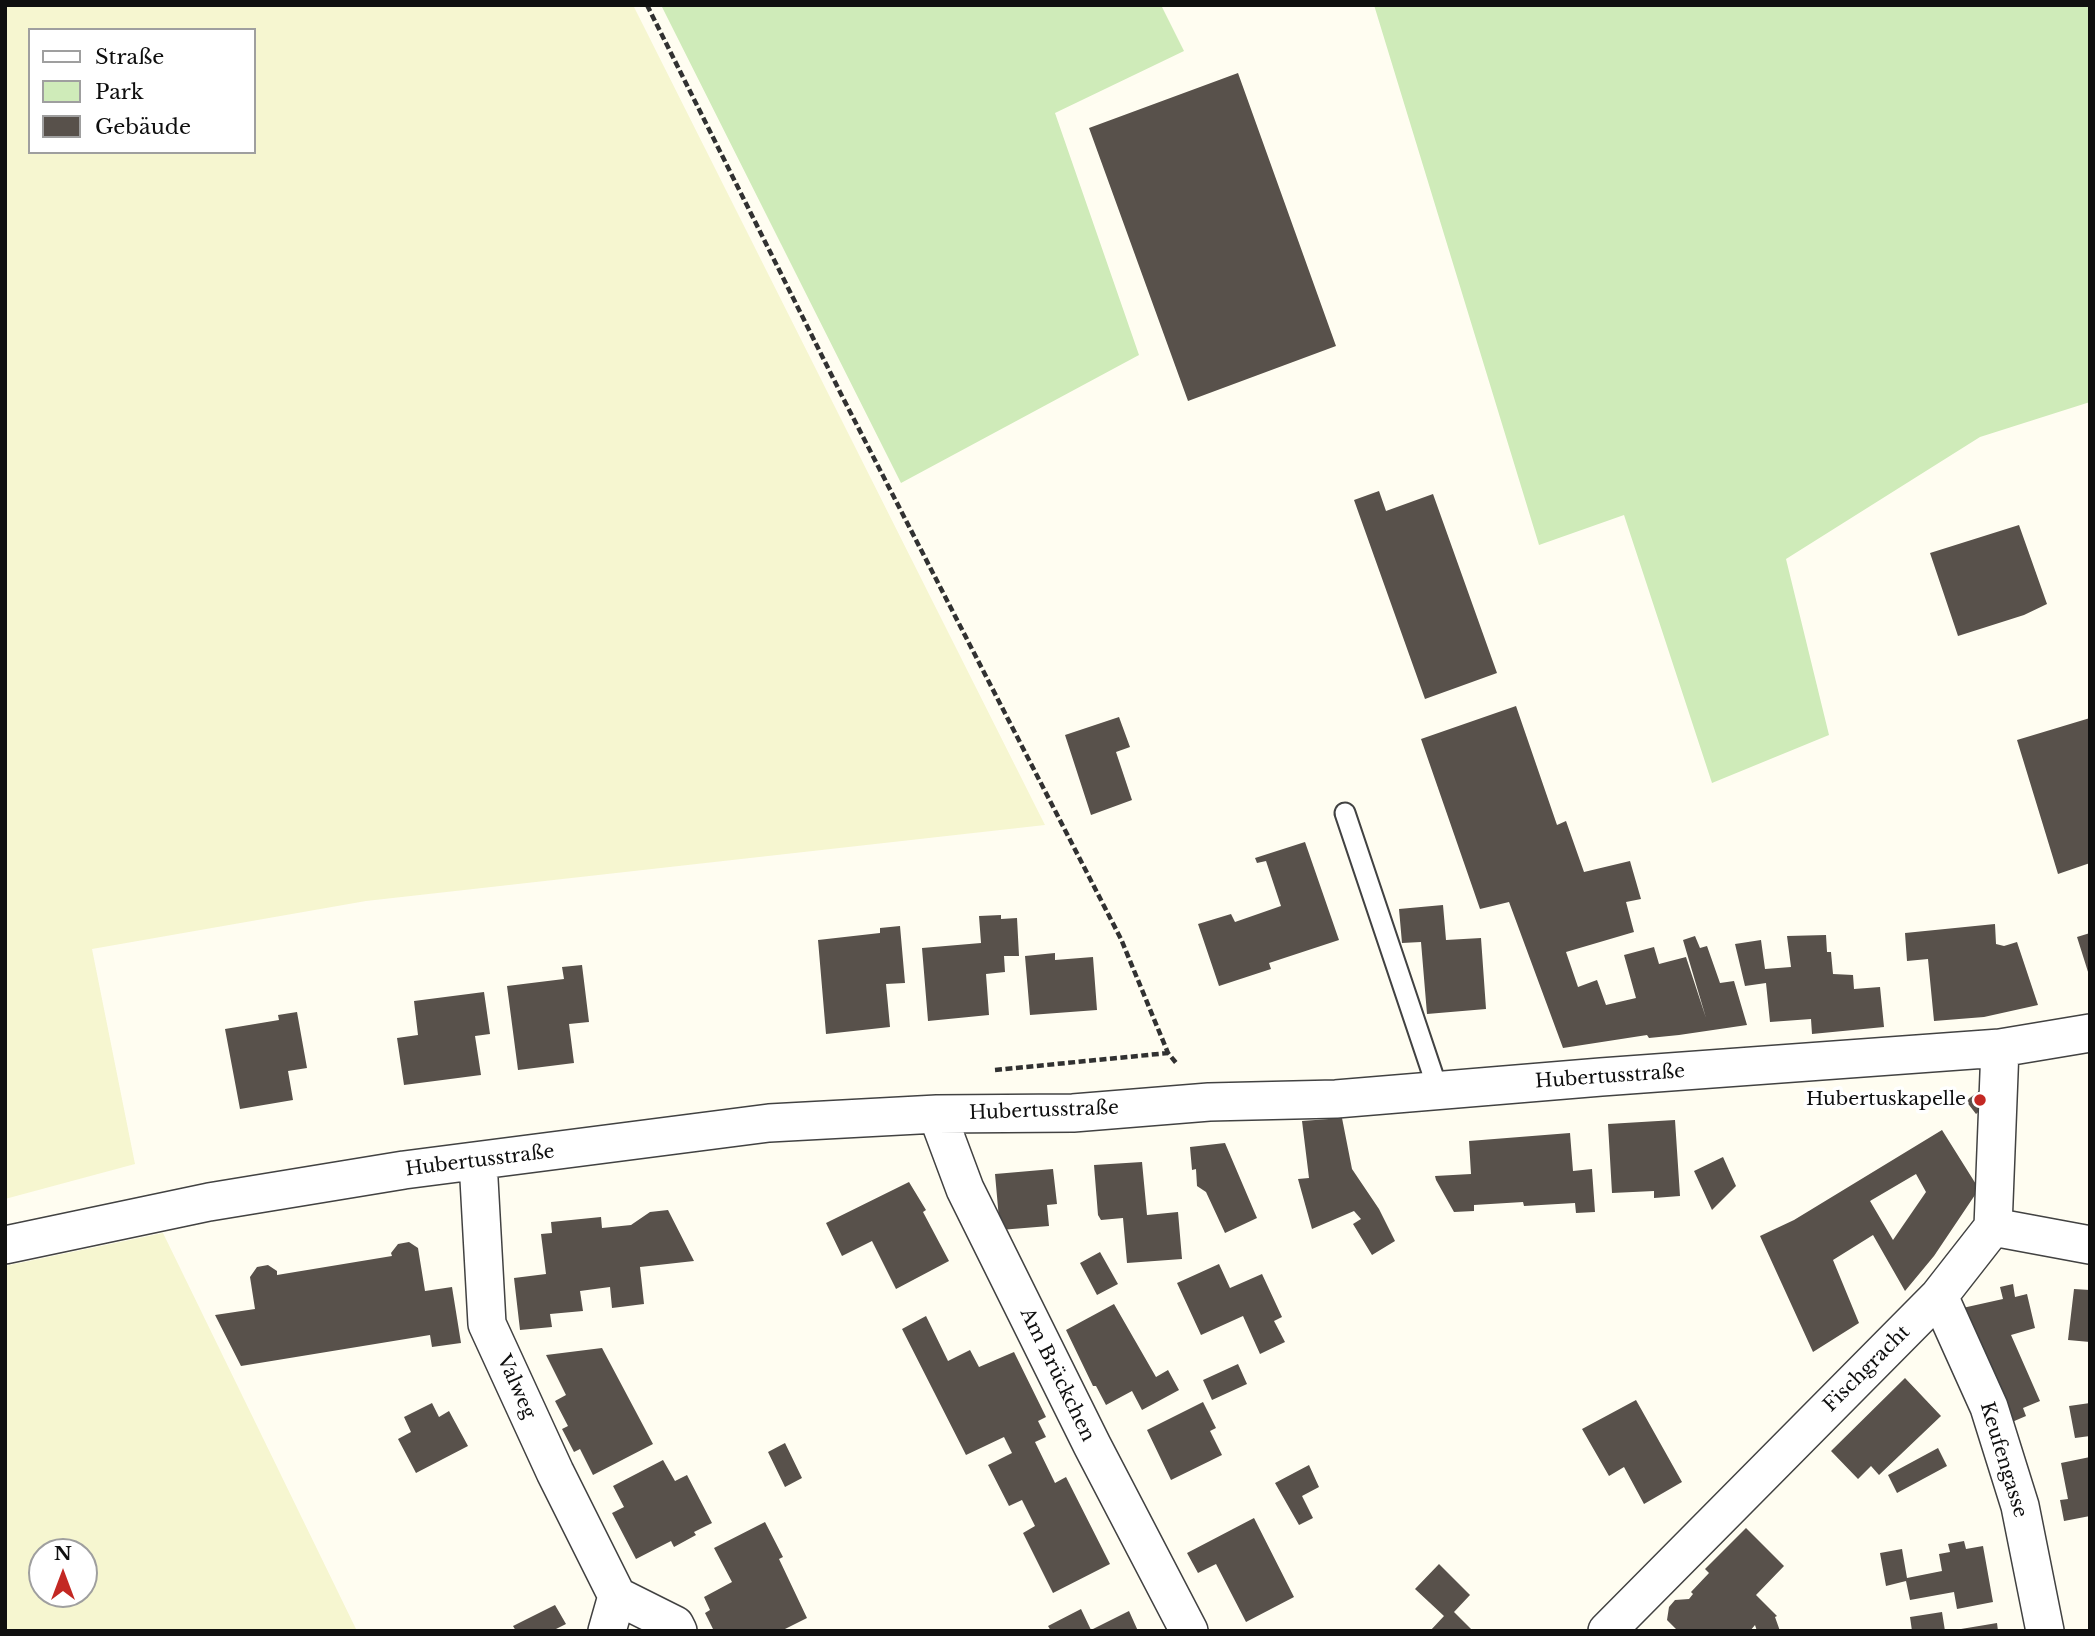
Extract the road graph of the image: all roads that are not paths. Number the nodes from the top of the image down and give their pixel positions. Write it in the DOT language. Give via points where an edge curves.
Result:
graph roads {
  1 [pos="1345,813"];
  2 [pos="2090,1033"];
  3 [pos="2000,1048"];
  4 [pos="1438,1090"];
  5 [pos="937,1114"];
  6 [pos="478,1161"];
  7 [pos="1993,1227"];
  8 [pos="5,1245"];
  9 [pos="2090,1245"];
  10 [pos="1939,1296"];
  11 [pos="617,1596"];
  12 [pos="607,1631"];
  13 [pos="678,1631"];
  14 [pos="1189,1631"];
  15 [pos="1607,1631"];
  16 [pos="2045,1631"];
  1 -- 4 [label="lane"];
  2 -- 3 [label="street, Hubertusstraße"];
  3 -- 4 [label="street, Hubertusstraße"];
  3 -- 7 [label="street"];
  4 -- 5 [label="street, Hubertusstraße" via="1073,1113"];
  5 -- 6 [label="street, Hubertusstraße" via="769,1123"];
  5 -- 14 [label="street, Am Brückchen" via="965,1189"];
  6 -- 8 [label="street, Hubertusstraße" via="209,1202"];
  6 -- 11 [label="street, Valweg" via="487,1324"];
  7 -- 9 [label="street"];
  7 -- 10 [label="street, Fischgracht"];
  10 -- 15 [label="street, Fischgracht"];
  10 -- 16 [label="street, Keufengasse" via="1989,1407 2020,1506"];
  11 -- 12 [label="street"];
  11 -- 13 [label="street" via="675,1625"];
}
